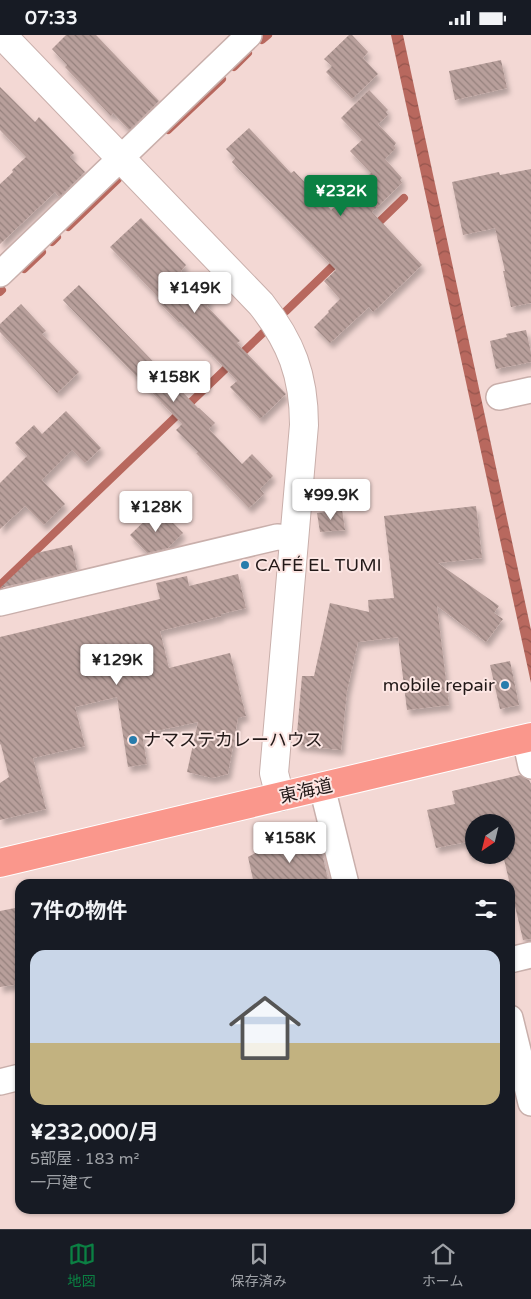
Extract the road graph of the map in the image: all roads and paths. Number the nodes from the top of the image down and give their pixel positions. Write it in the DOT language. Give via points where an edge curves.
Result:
graph roads {
  1 [pos="2,35"];
  2 [pos="249,35"];
  3 [pos="120,158"];
  4 [pos="0,273"];
  5 [pos="531,390"];
  6 [pos="499,397"];
  7 [pos="294,538"];
  8 [pos="0,603"];
  9 [pos="528,738"];
  10 [pos="531,766"];
  11 [pos="322,787"];
  12 [pos="280,797"];
  13 [pos="0,863"];
  14 [pos="345,879"];
  15 [pos="531,955"];
  16 [pos="515,959"];
  17 [pos="515,1037"];
  18 [pos="15,1078"];
  19 [pos="0,1081"];
  20 [pos="531,1103"];
  1 -- 3 [label="street"];
  2 -- 3 [label="street"];
  3 -- 4 [label="street"];
  3 -- 7 [label="street" via="261,304 291,351 304,406"];
  5 -- 6 [label="street"];
  7 -- 8 [label="street" via="278,537"];
  7 -- 12 [label="street" via="274,773"];
  9 -- 10 [label="street"];
  9 -- 11 [label="highway, 東海道"];
  11 -- 12 [label="highway, 東海道"];
  11 -- 14 [label="street"];
  12 -- 13 [label="highway, 東海道"];
  15 -- 16 [label="street"];
  17 -- 20 [label="street"];
  18 -- 19 [label="street"];
}
